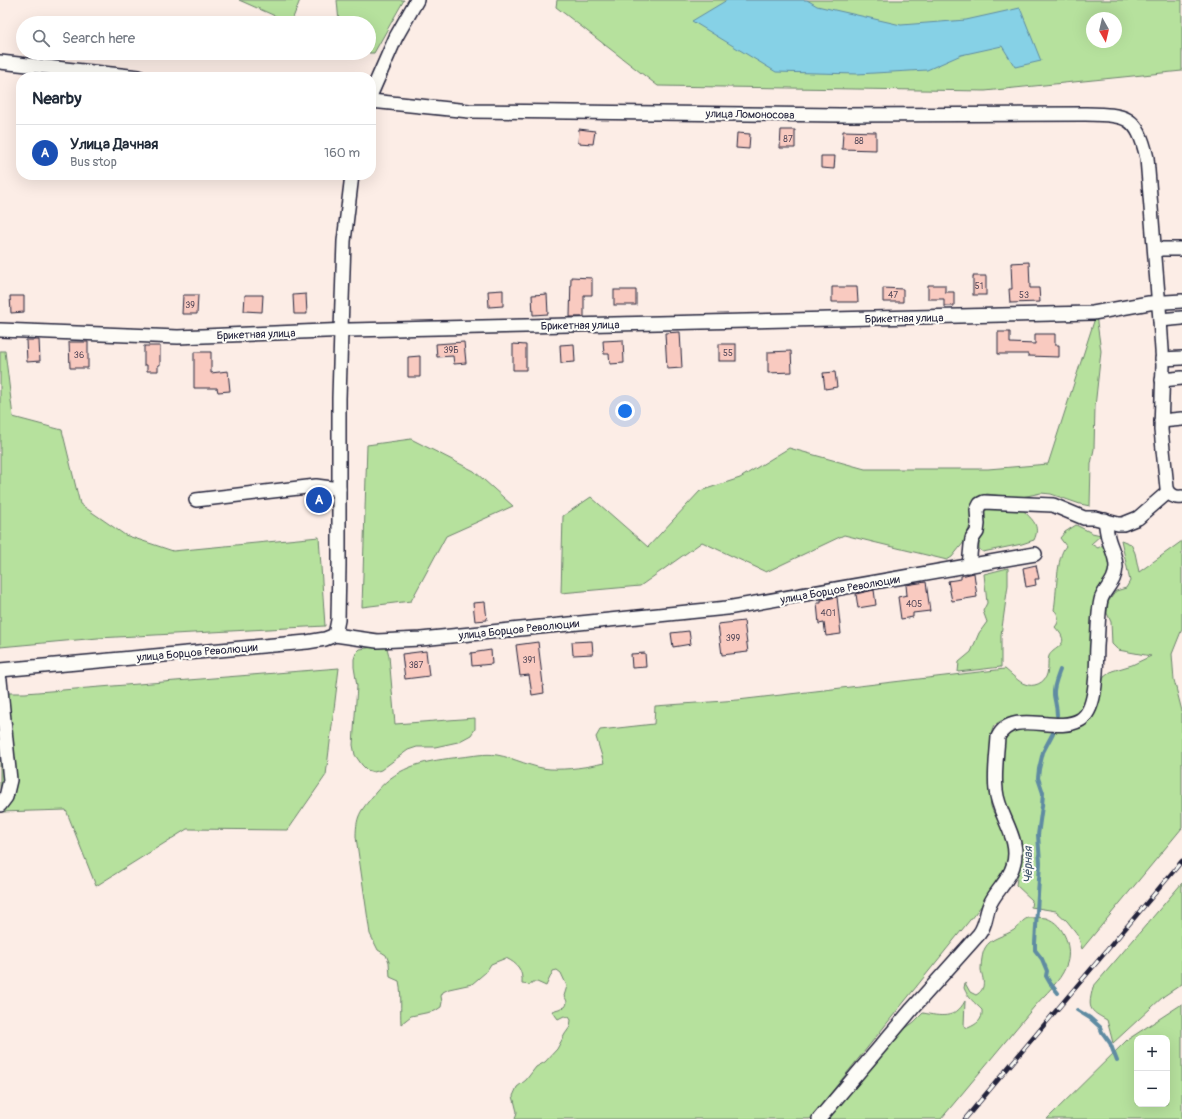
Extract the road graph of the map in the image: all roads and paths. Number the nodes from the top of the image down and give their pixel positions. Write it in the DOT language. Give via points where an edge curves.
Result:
graph roads {
  1 [pos="417,0"];
  2 [pos="0,62"];
  3 [pos="93,72"];
  4 [pos="376,83"];
  5 [pos="376,102"];
  6 [pos="351,180"];
  7 [pos="1182,249"];
  8 [pos="1155,250"];
  9 [pos="1182,301"];
  10 [pos="1159,302"];
  11 [pos="1182,318"];
  12 [pos="1160,320"];
  13 [pos="0,330"];
  14 [pos="341,331"];
  15 [pos="1182,358"];
  16 [pos="1162,359"];
  17 [pos="1182,378"];
  18 [pos="1162,380"];
  19 [pos="1182,419"];
  20 [pos="1161,421"];
  21 [pos="339,489"];
  22 [pos="1168,492"];
  23 [pos="1182,497"];
  24 [pos="196,500"];
  25 [pos="1105,520"];
  26 [pos="1035,554"];
  27 [pos="969,566"];
  28 [pos="335,635"];
  29 [pos="0,670"];
  30 [pos="0,680"];
  31 [pos="0,805"];
  32 [pos="819,1119"];
  1 -- 4 [label="street" via="396,37"];
  2 -- 3 [label="street"];
  5 -- 8 [label="street, улица Ломоносова" via="469,111 1120,116 1136,128 1147,158"];
  6 -- 14 [label="street" via="344,241"];
  7 -- 8 [label="street"];
  8 -- 10 [label="street"];
  9 -- 10 [label="street, Брикетная улица"];
  10 -- 12 [label="street"];
  10 -- 14 [label="street, Брикетная улица" via="1093,313"];
  11 -- 12 [label="street"];
  12 -- 16 [label="street"];
  13 -- 14 [label="street, Брикетная улица" via="178,337"];
  14 -- 21 [label="street"];
  15 -- 16 [label="street"];
  16 -- 18 [label="street"];
  17 -- 18 [label="street"];
  18 -- 20 [label="street"];
  19 -- 20 [label="street"];
  20 -- 22 [label="street"];
  21 -- 24 [label="street" via="316,486"];
  21 -- 28 [label="street" via="338,614"];
  22 -- 23 [label="street"];
  22 -- 25 [label="street" via="1130,522 1118,524"];
  25 -- 27 [label="street" via="1084,518 1053,505 984,502 977,510 977,532 972,539"];
  25 -- 32 [label="street" via="1116,559 1116,569 1100,607 1094,695 1087,714 1071,724 1014,724 1008,725 1000,732 996,789 1002,815 1014,844 1015,858 1009,876 990,903 984,928"];
  26 -- 27 [label="street, улица Борцов Революции"];
  27 -- 28 [label="street, улица Борцов Революции" via="727,608 421,639 377,641"];
  28 -- 29 [label="street, улица Борцов Революции" via="307,642"];
  30 -- 31 [label="street" via="10,780 6,797"];
}
